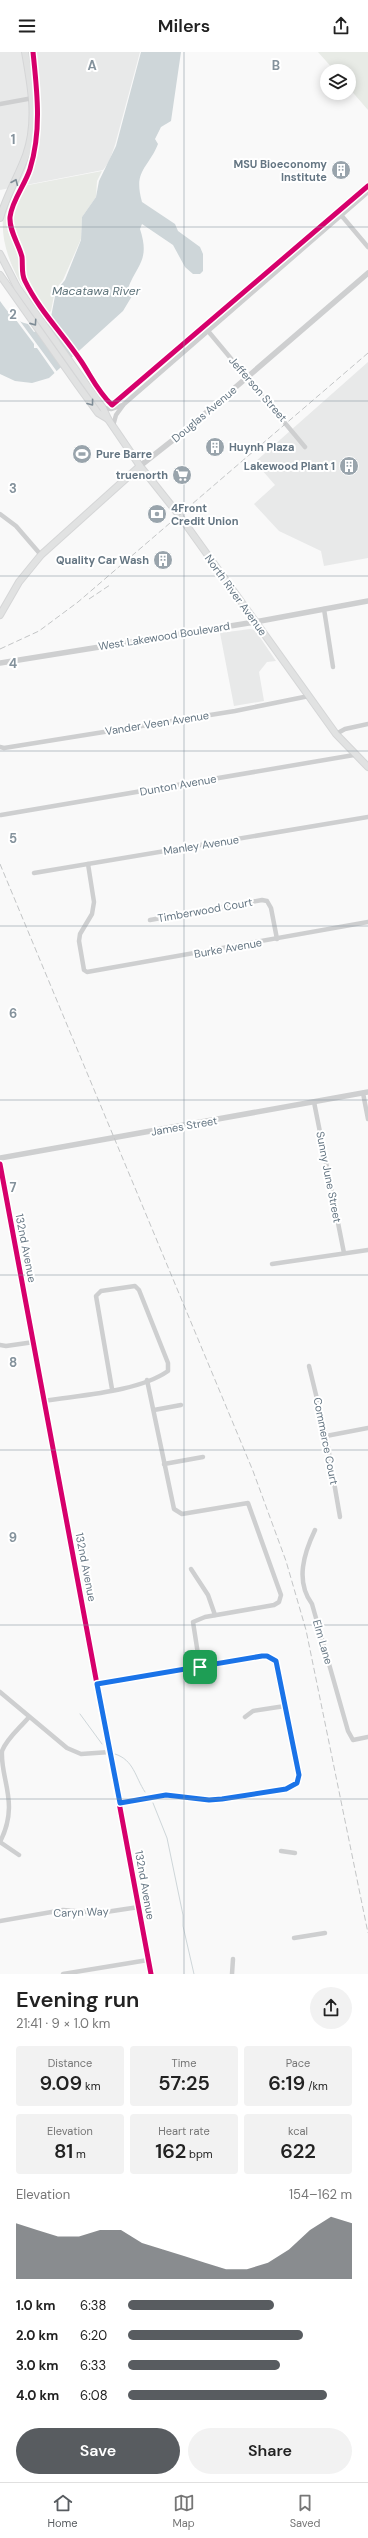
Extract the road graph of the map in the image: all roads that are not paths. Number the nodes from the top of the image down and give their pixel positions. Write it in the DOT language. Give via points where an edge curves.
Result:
graph roads {
  1 [pos="25,52"];
  2 [pos="33,98"];
  3 [pos="0,104"];
  4 [pos="368,192"];
  5 [pos="1,212"];
  6 [pos="341,215"];
  7 [pos="0,218"];
  8 [pos="368,246"];
  9 [pos="0,254"];
  10 [pos="368,273"];
  11 [pos="0,275"];
  12 [pos="208,331"];
  13 [pos="248,377"];
  14 [pos="124,404"];
  15 [pos="103,408"];
  16 [pos="108,419"];
  17 [pos="113,426"];
  18 [pos="306,447"];
  19 [pos="140,466"];
  20 [pos="0,514"];
  21 [pos="41,555"];
  22 [pos="368,601"];
  23 [pos="324,609"];
  24 [pos="0,615"];
  25 [pos="255,622"];
  26 [pos="2,661"];
  27 [pos="334,667"];
  28 [pos="309,696"];
  29 [pos="368,724"];
  30 [pos="336,734"];
  31 [pos="2,748"];
  32 [pos="354,755"];
  33 [pos="368,767"];
  34 [pos="1,815"];
  35 [pos="368,817"];
  36 [pos="88,864"];
  37 [pos="34,873"];
  38 [pos="150,920"];
  39 [pos="368,922"];
  40 [pos="277,939"];
  41 [pos="366,1092"];
  42 [pos="314,1102"];
  43 [pos="368,1119"];
  44 [pos="0,1158"];
  45 [pos="0,1164"];
  46 [pos="368,1250"];
  47 [pos="344,1253"];
  48 [pos="272,1264"];
  49 [pos="34,1342"];
  50 [pos="0,1344"];
  51 [pos="309,1366"];
  52 [pos="148,1380"];
  53 [pos="112,1389"];
  54 [pos="44,1401"];
  55 [pos="181,1405"];
  56 [pos="154,1410"];
  57 [pos="368,1428"];
  58 [pos="326,1436"];
  59 [pos="203,1457"];
  60 [pos="164,1464"];
  61 [pos="340,1517"];
  62 [pos="315,1530"];
  63 [pos="191,1569"];
  64 [pos="215,1615"];
  65 [pos="200,1667"];
  66 [pos="97,1684"];
  67 [pos="0,1692"];
  68 [pos="285,1706"];
  69 [pos="28,1717"];
  70 [pos="244,1717"];
  71 [pos="368,1737"];
  72 [pos="110,1752"];
  73 [pos="120,1803"];
  74 [pos="0,1842"];
  75 [pos="281,1851"];
  76 [pos="295,1853"];
  77 [pos="19,1855"];
  78 [pos="139,1907"];
  79 [pos="0,1921"];
  80 [pos="325,1933"];
  81 [pos="294,1938"];
  82 [pos="233,1959"];
  83 [pos="148,1960"];
  84 [pos="63,1974"];
  85 [pos="151,1974"];
  86 [pos="232,1974"];
  1 -- 2 [label="main road"];
  2 -- 3 [label="street"];
  5 -- 2 [label="main road, one-way" via="30,144"];
  4 -- 6 [label="street"];
  5 -- 7 [label="main road"];
  6 -- 8 [label="street"];
  6 -- 12 [label="street"];
  9 -- 15 [label="main road, North River Avenue" via="17,287"];
  10 -- 13 [label="street, Douglas Avenue"];
  11 -- 16 [label="main road, North River Avenue, one-way" via="98,413"];
  12 -- 13 [label="street, Jefferson Street"];
  12 -- 14 [label="street"];
  13 -- 18 [label="street, Jefferson Street"];
  13 -- 19 [label="street, Douglas Avenue"];
  14 -- 15 [label="street" via="111,409"];
  14 -- 17 [label="street" via="116,415"];
  15 -- 16 [label="main road, North River Avenue"];
  16 -- 17 [label="main road, North River Avenue"];
  17 -- 19 [label="main road, North River Avenue"];
  19 -- 21 [label="main road, Douglas Avenue"];
  19 -- 25 [label="main road, North River Avenue" via="179,515"];
  20 -- 21 [label="street" via="16,526"];
  21 -- 24 [label="main road, Douglas Avenue" via="19,582"];
  22 -- 23 [label="street, West Lakewood Boulevard"];
  23 -- 25 [label="street, West Lakewood Boulevard"];
  23 -- 27 [label="street"];
  25 -- 26 [label="street, West Lakewood Boulevard"];
  25 -- 28 [label="main road, North River Avenue"];
  28 -- 30 [label="main road, North River Avenue"];
  28 -- 31 [label="street, Vander Veen Avenue" via="235,711"];
  29 -- 30 [label="street" via="345,729"];
  30 -- 32 [label="main road, North River Avenue"];
  32 -- 33 [label="main road, North River Avenue"];
  32 -- 34 [label="street, Dunton Avenue"];
  35 -- 36 [label="street, Manley Avenue"];
  36 -- 37 [label="street, Manley Avenue"];
  36 -- 40 [label="street, Burke Avenue" via="94,902 92,914 80,934 79,941 84,970 87,972"];
  38 -- 40 [label="street, Timberwood Court" via="262,900 267,901 271,908"];
  39 -- 40 [label="street, Burke Avenue"];
  41 -- 42 [label="street, James Street"];
  41 -- 43 [label="street"];
  42 -- 44 [label="street, James Street"];
  42 -- 47 [label="street, Sunny June Street"];
  45 -- 49 [label="street, 132nd Avenue"];
  46 -- 47 [label="street"];
  47 -- 48 [label="street"];
  49 -- 50 [label="street" via="6,1346"];
  49 -- 54 [label="street, 132nd Avenue"];
  51 -- 58 [label="street, Commerce Court"];
  52 -- 53 [label="street"];
  52 -- 53 [label="street" via="169,1368 138,1290 131,1286 97,1293 96,1301"];
  52 -- 56 [label="street"];
  53 -- 54 [label="street"];
  54 -- 66 [label="street, 132nd Avenue"];
  55 -- 56 [label="street"];
  56 -- 60 [label="street"];
  57 -- 58 [label="street"];
  58 -- 61 [label="street, Commerce Court"];
  59 -- 60 [label="street"];
  60 -- 64 [label="street" via="172,1505 176,1512 182,1514 248,1503 267,1552 281,1599 274,1605"];
  62 -- 71 [label="street, Elm Lane" via="302,1564 304,1590 312,1604 348,1731 353,1740"];
  63 -- 64 [label="street" via="208,1595"];
  64 -- 65 [label="street" via="198,1618 194,1622"];
  65 -- 66 [label="street"];
  65 -- 68 [label="street" via="267,1656 276,1661"];
  66 -- 72 [label="street, 132nd Avenue"];
  67 -- 69 [label="street"];
  68 -- 70 [label="street" via="253,1712"];
  68 -- 73 [label="street" via="299,1775 297,1783 286,1789 222,1799 166,1795"];
  69 -- 72 [label="street" via="73,1752"];
  69 -- 74 [label="street" via="2,1752 1,1763 9,1815"];
  72 -- 73 [label="street, 132nd Avenue"];
  73 -- 78 [label="street, 132nd Avenue"];
  74 -- 77 [label="street"];
  75 -- 76 [label="street"];
  78 -- 79 [label="street, Caryn Way" via="99,1914 63,1910"];
  78 -- 83 [label="street, 132nd Avenue"];
  80 -- 81 [label="street"];
  82 -- 86 [label="street"];
  83 -- 84 [label="street"];
  83 -- 85 [label="street, 132nd Avenue"];
}
